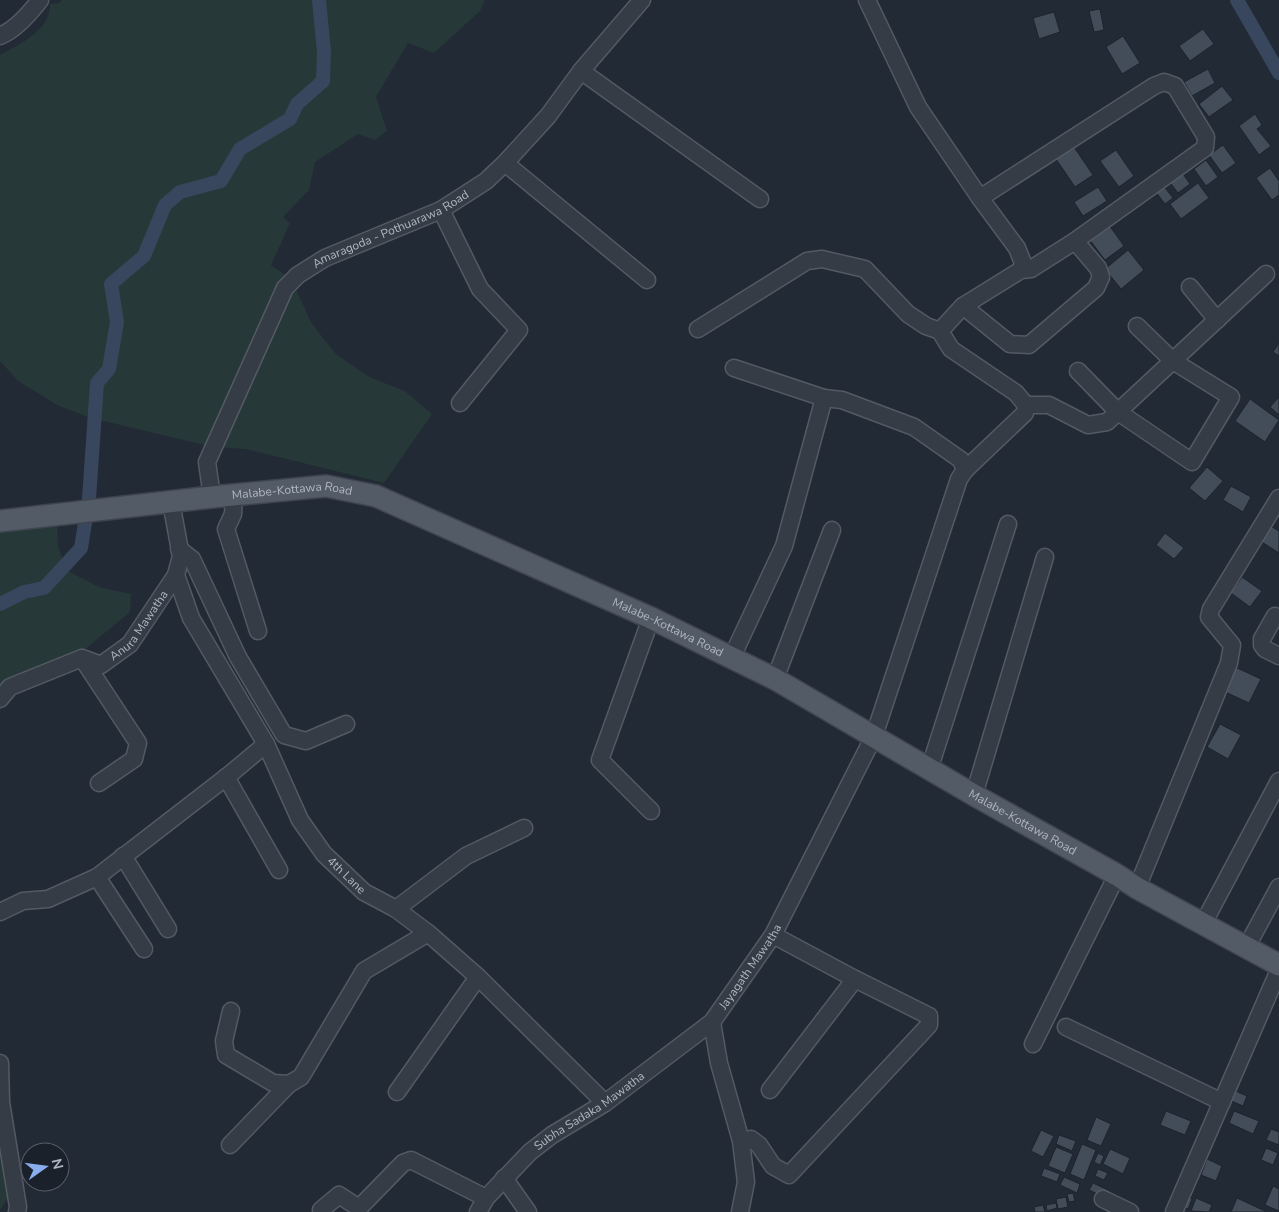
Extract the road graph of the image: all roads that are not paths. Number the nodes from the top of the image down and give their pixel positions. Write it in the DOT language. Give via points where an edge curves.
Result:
graph roads {
  1 [pos="40,0"];
  2 [pos="642,0"];
  3 [pos="866,0"];
  4 [pos="0,36"];
  5 [pos="581,71"];
  6 [pos="505,163"];
  7 [pos="980,198"];
  8 [pos="760,199"];
  9 [pos="441,210"];
  10 [pos="1075,240"];
  11 [pos="1021,270"];
  12 [pos="1266,274"];
  13 [pos="647,280"];
  14 [pos="1190,286"];
  15 [pos="963,306"];
  16 [pos="1217,320"];
  17 [pos="1137,326"];
  18 [pos="698,329"];
  19 [pos="940,331"];
  20 [pos="1173,361"];
  21 [pos="734,368"];
  22 [pos="1078,371"];
  23 [pos="824,398"];
  24 [pos="460,402"];
  25 [pos="1026,405"];
  26 [pos="1118,412"];
  27 [pos="965,470"];
  28 [pos="234,494"];
  29 [pos="212,497"];
  30 [pos="1279,498"];
  31 [pos="171,502"];
  32 [pos="0,521"];
  33 [pos="1008,524"];
  34 [pos="832,530"];
  35 [pos="179,549"];
  36 [pos="1045,557"];
  37 [pos="176,575"];
  38 [pos="1275,616"];
  39 [pos="651,618"];
  40 [pos="258,631"];
  41 [pos="1279,656"];
  42 [pos="732,657"];
  43 [pos="82,658"];
  44 [pos="775,678"];
  45 [pos="0,699"];
  46 [pos="346,724"];
  47 [pos="874,736"];
  48 [pos="266,744"];
  49 [pos="929,770"];
  50 [pos="226,777"];
  51 [pos="1279,781"];
  52 [pos="99,782"];
  53 [pos="974,796"];
  54 [pos="651,812"];
  55 [pos="524,828"];
  56 [pos="123,856"];
  57 [pos="279,870"];
  58 [pos="1118,875"];
  59 [pos="97,877"];
  60 [pos="1279,886"];
  61 [pos="1137,888"];
  62 [pos="396,909"];
  63 [pos="0,912"];
  64 [pos="1203,924"];
  65 [pos="168,929"];
  66 [pos="428,933"];
  67 [pos="773,935"];
  68 [pos="1246,948"];
  69 [pos="144,949"];
  70 [pos="1279,965"];
  71 [pos="1279,970"];
  72 [pos="478,977"];
  73 [pos="855,979"];
  74 [pos="231,1011"];
  75 [pos="712,1022"];
  76 [pos="1066,1027"];
  77 [pos="1033,1044"];
  78 [pos="0,1063"];
  79 [pos="288,1084"];
  80 [pos="770,1090"];
  81 [pos="397,1092"];
  82 [pos="1222,1102"];
  83 [pos="605,1103"];
  84 [pos="741,1141"];
  85 [pos="230,1145"];
  86 [pos="504,1178"];
  87 [pos="1103,1199"];
  88 [pos="482,1205"];
  89 [pos="321,1210"];
  90 [pos="17,1212"];
  91 [pos="528,1212"];
  92 [pos="740,1212"];
  93 [pos="1130,1212"];
  94 [pos="1174,1212"];
  1 -- 4 [label="street" via="6,34"];
  2 -- 5 [label="street, Amaragoda - Pothuarawa Road"];
  3 -- 7 [label="street" via="918,107"];
  5 -- 6 [label="street, Amaragoda - Pothuarawa Road" via="548,116"];
  5 -- 8 [label="street"];
  6 -- 9 [label="street, Amaragoda - Pothuarawa Road" via="486,181"];
  6 -- 13 [label="street"];
  7 -- 10 [label="street" via="1154,86 1164,82 1175,86 1206,137 1205,148"];
  7 -- 11 [label="street" via="1017,248 1023,263"];
  9 -- 24 [label="street" via="480,288 519,330"];
  9 -- 29 [label="street, Amaragoda - Pothuarawa Road" via="325,258 298,275 285,288 207,462"];
  10 -- 11 [label="street" via="1031,269"];
  10 -- 15 [label="street" via="1098,268 1101,277 1096,288 1029,345 1010,344"];
  11 -- 15 [label="street"];
  12 -- 16 [label="street"];
  14 -- 16 [label="street"];
  15 -- 19 [label="street"];
  16 -- 20 [label="street"];
  17 -- 20 [label="street"];
  18 -- 19 [label="street" via="807,261 822,259 865,269 908,314"];
  19 -- 25 [label="street" via="951,349 1016,392"];
  20 -- 26 [label="street"];
  20 -- 26 [label="street" via="1231,398 1192,462"];
  21 -- 23 [label="street"];
  22 -- 26 [label="street"];
  23 -- 27 [label="street" via="842,400 914,427 962,460"];
  23 -- 42 [label="street" via="784,546"];
  25 -- 26 [label="street" via="1049,405 1088,425 1107,422"];
  25 -- 27 [label="street" via="1025,413"];
  27 -- 47 [label="street, Jayagath Mawatha" via="959,479"];
  28 -- 29 [label="main road, Malabe-Kottawa Road"];
  28 -- 39 [label="main road, Malabe-Kottawa Road" via="326,486 376,496"];
  28 -- 40 [label="street" via="233,514 226,529"];
  29 -- 31 [label="main road, Malabe-Kottawa Road"];
  30 -- 61 [label="street" via="1211,609 1209,617 1232,645 1229,663"];
  31 -- 32 [label="main road, Malabe-Kottawa Road"];
  31 -- 35 [label="street, Anura Mawatha"];
  33 -- 49 [label="street"];
  34 -- 44 [label="street"];
  35 -- 37 [label="street, Anura Mawatha" via="181,556"];
  35 -- 46 [label="street" via="192,559 238,657 284,735 306,741"];
  36 -- 53 [label="street"];
  37 -- 43 [label="street, Anura Mawatha" via="130,644 101,665"];
  37 -- 48 [label="street, 4th Lane" via="191,618"];
  38 -- 41 [label="street" via="1262,645"];
  39 -- 42 [label="main road, Malabe-Kottawa Road"];
  39 -- 54 [label="street" via="600,760"];
  42 -- 44 [label="main road, Malabe-Kottawa Road"];
  43 -- 45 [label="street" via="10,687"];
  43 -- 52 [label="street" via="138,744 134,759"];
  44 -- 47 [label="main road, Malabe-Kottawa Road"];
  47 -- 49 [label="main road, Malabe-Kottawa Road"];
  47 -- 67 [label="street, Jayagath Mawatha"];
  48 -- 50 [label="street"];
  48 -- 62 [label="street, 4th Lane" via="300,820 324,854 364,892"];
  49 -- 53 [label="main road, Malabe-Kottawa Road"];
  50 -- 56 [label="street"];
  50 -- 57 [label="street"];
  51 -- 64 [label="street"];
  53 -- 58 [label="main road, Malabe-Kottawa Road"];
  55 -- 62 [label="street" via="466,856"];
  56 -- 59 [label="street"];
  56 -- 65 [label="street"];
  58 -- 61 [label="main road, Malabe-Kottawa Road"];
  58 -- 77 [label="street"];
  59 -- 63 [label="street" via="48,899 23,901"];
  59 -- 69 [label="street"];
  60 -- 68 [label="street"];
  61 -- 64 [label="main road, Malabe-Kottawa Road"];
  62 -- 66 [label="street, 4th Lane"];
  64 -- 68 [label="main road, Malabe-Kottawa Road"];
  66 -- 72 [label="street, 4th Lane"];
  66 -- 79 [label="street" via="364,971 302,1077"];
  67 -- 73 [label="street"];
  67 -- 75 [label="street, Jayagath Mawatha"];
  68 -- 70 [label="main road, Malabe-Kottawa Road"];
  71 -- 82 [label="street"];
  72 -- 81 [label="street"];
  72 -- 83 [label="street, 4th Lane"];
  73 -- 80 [label="street"];
  73 -- 84 [label="street" via="930,1016 929,1025 789,1175 773,1166 751,1139"];
  74 -- 79 [label="street" via="224,1041 226,1055 273,1083"];
  75 -- 83 [label="street, Subha Sadaka Mawatha"];
  75 -- 84 [label="street, Jayagath Mawatha" via="719,1063"];
  76 -- 82 [label="street"];
  78 -- 90 [label="street" via="1,1102"];
  79 -- 85 [label="street"];
  82 -- 94 [label="street"];
  83 -- 86 [label="street, Subha Sadaka Mawatha" via="552,1135"];
  84 -- 92 [label="street, Jayagath Mawatha" via="746,1182"];
  86 -- 88 [label="street, Subha Sadaka Mawatha"];
  86 -- 91 [label="street"];
  87 -- 93 [label="street"];
  88 -- 89 [label="street" via="411,1160 403,1163 359,1208 339,1195"];
}
